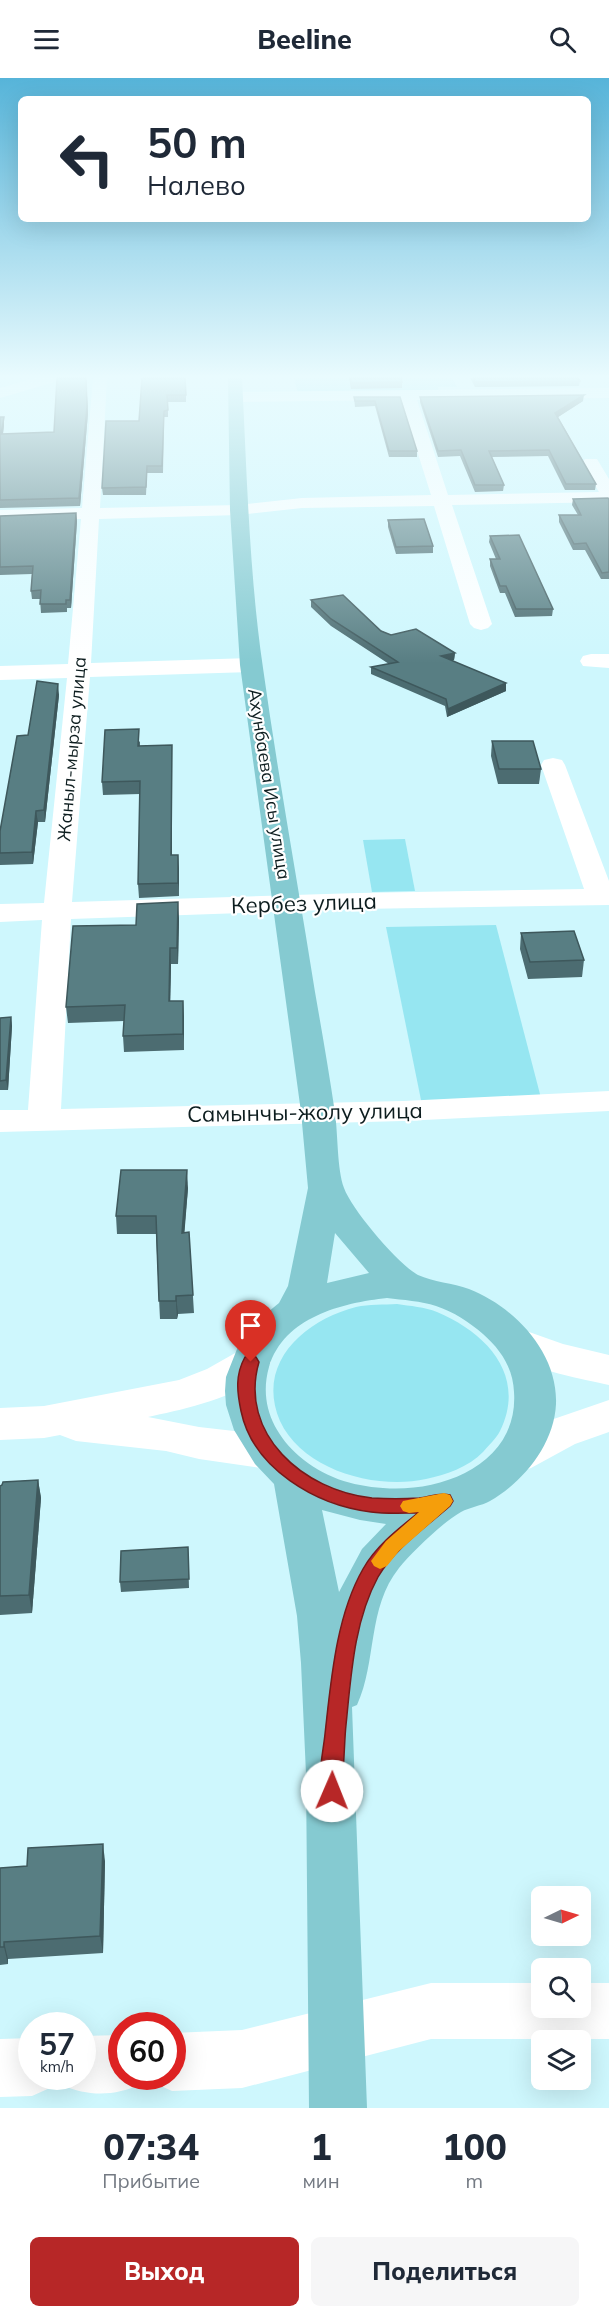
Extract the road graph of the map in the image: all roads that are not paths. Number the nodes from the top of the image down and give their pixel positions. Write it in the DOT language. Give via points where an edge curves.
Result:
graph roads {
  1 [pos="93,473"];
  2 [pos="238,473"];
  3 [pos="432,473"];
  4 [pos="596,473"];
  5 [pos="609,495"];
  6 [pos="440,499"];
  7 [pos="239,510"];
  8 [pos="90,514"];
  9 [pos="0,516"];
  10 [pos="481,624"];
  11 [pos="251,665"];
  12 [pos="80,671"];
  13 [pos="0,673"];
  14 [pos="553,765"];
  15 [pos="605,897"];
  16 [pos="287,904"];
  17 [pos="57,912"];
  18 [pos="0,914"];
  19 [pos="609,1101"];
  20 [pos="318,1112"];
  21 [pos="44,1119"];
  22 [pos="0,1121"];
  23 [pos="326,1188"];
  24 [pos="408,1287"];
  25 [pos="293,1311"];
  26 [pos="514,1341"];
  27 [pos="251,1362"];
  28 [pos="609,1370"];
  29 [pos="609,1416"];
  30 [pos="44,1422"];
  31 [pos="0,1424"];
  32 [pos="516,1456"];
  33 [pos="281,1464"];
  34 [pos="444,1501"];
  35 [pos="331,1769"];
  36 [pos="609,2011"];
  37 [pos="334,2035"];
  38 [pos="186,2061"];
  39 [pos="18,2067"];
  40 [pos="0,2068"];
  41 [pos="338,2108"];
  1 -- 8 [label="street, Жаныл-мырза улица"];
  2 -- 7 [label="main road, Ахунбаева Исы улица"];
  3 -- 6 [label="street"];
  4 -- 5 [label="street"];
  5 -- 6 [label="street"];
  6 -- 7 [label="street" via="302,503"];
  6 -- 10 [label="street"];
  7 -- 8 [label="street"];
  7 -- 11 [label="main road, Ахунбаева Исы улица"];
  8 -- 9 [label="street"];
  8 -- 12 [label="street, Жаныл-мырза улица"];
  11 -- 12 [label="street"];
  11 -- 16 [label="main road, Ахунбаева Исы улица"];
  12 -- 13 [label="street"];
  12 -- 17 [label="street, Жаныл-мырза улица"];
  14 -- 15 [label="street"];
  15 -- 16 [label="street, Кербез улица"];
  16 -- 17 [label="street, Кербез улица"];
  16 -- 20 [label="main road, Ахунбаева Исы улица"];
  17 -- 18 [label="street, Кербез улица"];
  17 -- 21 [label="street, Жаныл-мырза улица"];
  19 -- 20 [label="street, Самынчы-жолу улица"];
  20 -- 21 [label="street, Самынчы-жолу улица"];
  20 -- 23 [label="main road, Ахунбаева Исы улица"];
  21 -- 22 [label="street, Самынчы-жолу улица"];
  23 -- 24 [label="main road, Ахунбаева Исы улица" via="343,1220 369,1253"];
  23 -- 25 [label="main road, Ахунбаева Исы улица" via="307,1286"];
  24 -- 25 [label="main road" via="345,1290"];
  24 -- 26 [label="main road" via="468,1304 502,1327"];
  25 -- 27 [label="main road" via="267,1334"];
  26 -- 28 [label="street" via="555,1357"];
  26 -- 32 [label="main road" via="532,1372 537,1407 527,1441"];
  27 -- 30 [label="street" via="221,1380 184,1394"];
  27 -- 33 [label="main road" via="246,1377 247,1409 258,1438"];
  29 -- 32 [label="street" via="560,1433"];
  30 -- 31 [label="street"];
  30 -- 33 [label="street" via="166,1435"];
  32 -- 34 [label="main road" via="486,1483"];
  33 -- 34 [label="main road" via="328,1494 371,1505"];
  33 -- 35 [label="main road" via="320,1605"];
  34 -- 35 [label="main road" via="392,1546 371,1573 343,1658"];
  35 -- 37 [label="main road"];
  36 -- 37 [label="street" via="430,2011"];
  37 -- 38 [label="street" via="242,2059"];
  37 -- 41 [label="main road"];
  39 -- 40 [label="street"];
}
